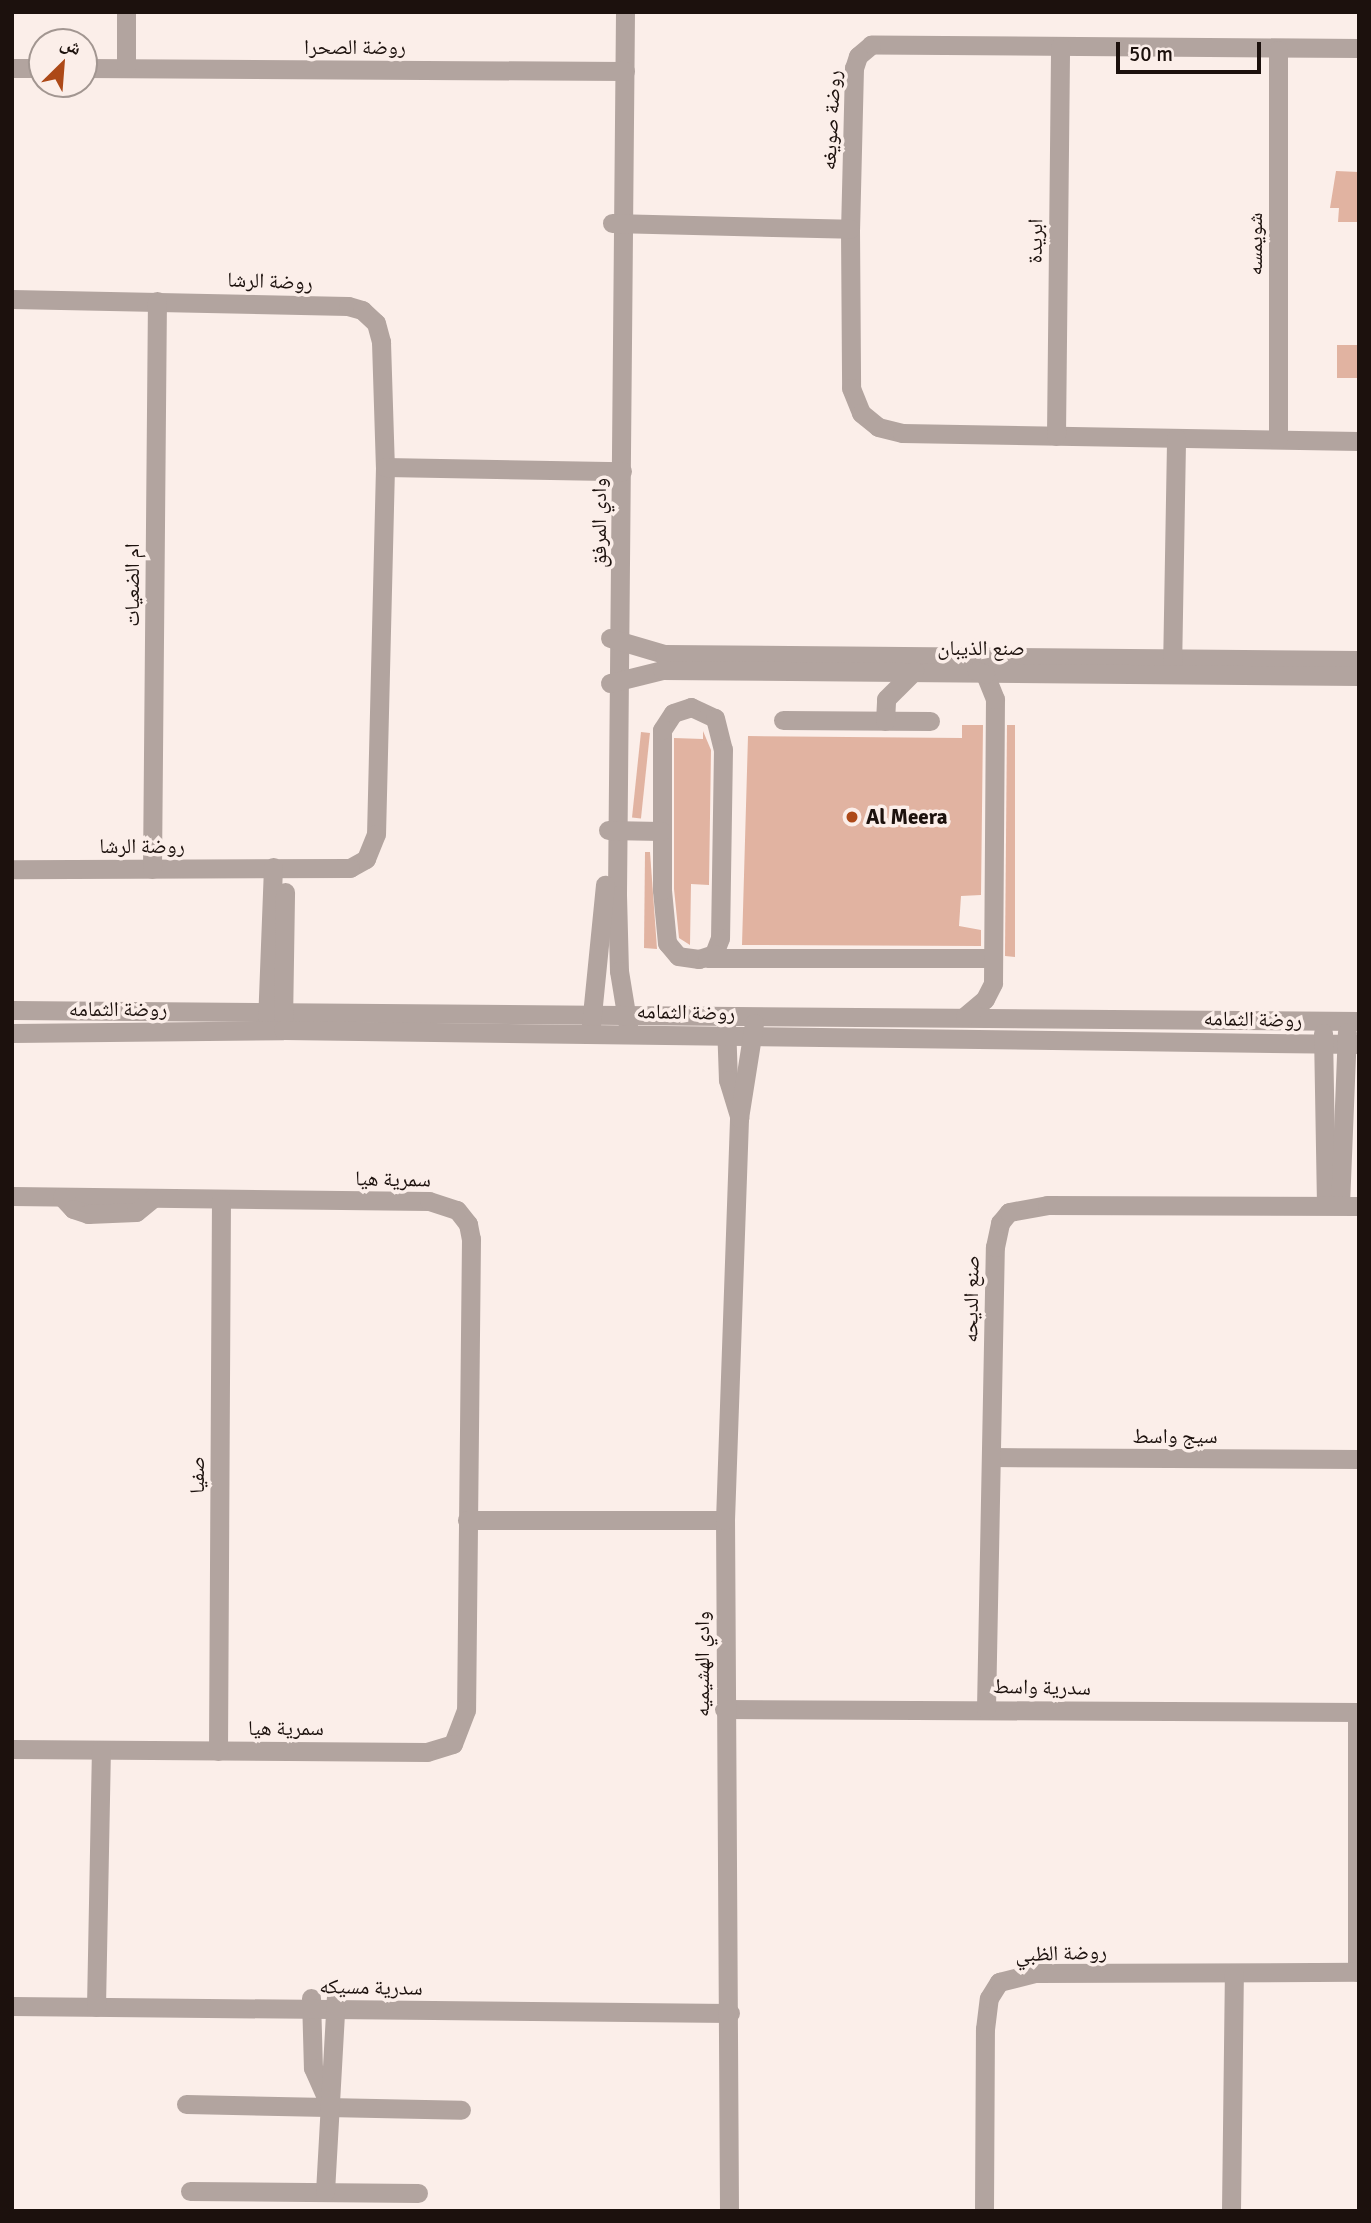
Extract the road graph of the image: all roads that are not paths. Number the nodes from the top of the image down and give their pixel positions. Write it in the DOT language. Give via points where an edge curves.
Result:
graph roads {
  1 [pos="126,12"];
  2 [pos="612,12"];
  3 [pos="625,12"];
  4 [pos="1060,46"];
  5 [pos="1359,48"];
  6 [pos="1278,50"];
  7 [pos="98,59"];
  8 [pos="126,63"];
  9 [pos="618,65"];
  10 [pos="98,66"];
  11 [pos="617,224"];
  12 [pos="850,229"];
  13 [pos="12,299"];
  14 [pos="157,301"];
  15 [pos="1056,436"];
  16 [pos="1176,438"];
  17 [pos="1278,439"];
  18 [pos="1359,441"];
  19 [pos="385,467"];
  20 [pos="616,471"];
  21 [pos="615,640"];
  22 [pos="1359,660"];
  23 [pos="1172,666"];
  24 [pos="856,670"];
  25 [pos="914,671"];
  26 [pos="977,671"];
  27 [pos="1011,671"];
  28 [pos="1359,676"];
  29 [pos="613,682"];
  30 [pos="886,699"];
  31 [pos="995,699"];
  32 [pos="783,720"];
  33 [pos="886,720"];
  34 [pos="930,721"];
  35 [pos="613,830"];
  36 [pos="661,831"];
  37 [pos="279,867"];
  38 [pos="12,869"];
  39 [pos="152,869"];
  40 [pos="707,958"];
  41 [pos="993,958"];
  42 [pos="993,982"];
  43 [pos="12,1010"];
  44 [pos="625,1014"];
  45 [pos="965,1016"];
  46 [pos="1017,1017"];
  47 [pos="275,1021"];
  48 [pos="1322,1021"];
  49 [pos="1353,1021"];
  50 [pos="592,1024"];
  51 [pos="726,1026"];
  52 [pos="754,1026"];
  53 [pos="12,1033"];
  54 [pos="630,1034"];
  55 [pos="1323,1043"];
  56 [pos="1353,1044"];
  57 [pos="739,1118"];
  58 [pos="12,1196"];
  59 [pos="221,1199"];
  60 [pos="1342,1205"];
  61 [pos="992,1457"];
  62 [pos="1359,1459"];
  63 [pos="467,1520"];
  64 [pos="725,1520"];
  65 [pos="724,1709"];
  66 [pos="986,1709"];
  67 [pos="1358,1712"];
  68 [pos="12,1749"];
  69 [pos="101,1750"];
  70 [pos="218,1751"];
  71 [pos="1358,1972"];
  72 [pos="1234,1974"];
  73 [pos="12,1994"];
  74 [pos="96,2001"];
  75 [pos="312,2003"];
  76 [pos="336,2003"];
  77 [pos="12,2006"];
  78 [pos="730,2007"];
  79 [pos="327,2103"];
  80 [pos="186,2105"];
  81 [pos="461,2110"];
  82 [pos="190,2191"];
  83 [pos="325,2192"];
  84 [pos="418,2193"];
  85 [pos="729,2211"];
  86 [pos="984,2211"];
  87 [pos="1231,2211"];
  1 -- 8 [label="street"];
  2 -- 9 [label="street, وادي المرفق"];
  3 -- 9 [label="street, وادي المرفق"];
  4 -- 6 [label="street, روضة صويغه"];
  4 -- 12 [label="street, روضة صويغه" via="880,43 864,50 854,68 852,86"];
  4 -- 15 [label="street, ابريدة"];
  5 -- 6 [label="street, روضة صويغه"];
  6 -- 17 [label="street, شويمسه"];
  7 -- 8 [label="street, روضة الصحرا"];
  8 -- 9 [label="street, روضة الصحرا"];
  8 -- 10 [label="street, روضة الصحرا"];
  9 -- 11 [label="street, وادي المرفق"];
  11 -- 12 [label="street"];
  11 -- 20 [label="street, وادي المرفق"];
  12 -- 15 [label="street, روضة صويغه" via="851,388 870,422 902,433"];
  13 -- 14 [label="street, روضة الرشا"];
  14 -- 19 [label="street, روضة الرشا" via="348,306 370,316 381,342"];
  14 -- 39 [label="street, ام الضعيات"];
  15 -- 16 [label="street, روضة صويغه"];
  16 -- 17 [label="street, روضة صويغه"];
  16 -- 23 [label="street"];
  17 -- 18 [label="street, روضة صويغه"];
  19 -- 20 [label="street"];
  19 -- 37 [label="street, روضة الرشا" via="374,844 366,859 350,867"];
  20 -- 21 [label="street, وادي المرفق"];
  21 -- 23 [label="street, صنع الذيبان" via="664,654"];
  21 -- 29 [label="street, وادي المرفق"];
  22 -- 23 [label="street, صنع الذيبان"];
  23 -- 27 [label="street, صنع الذيبان"];
  23 -- 28 [label="street, صنع الذيبان"];
  24 -- 25 [label="street, صنع الذيبان"];
  24 -- 29 [label="street, صنع الذيبان" via="662,670"];
  24 -- 30 [label="street"];
  25 -- 26 [label="street, صنع الذيبان"];
  25 -- 30 [label="street"];
  26 -- 27 [label="street, صنع الذيبان"];
  26 -- 31 [label="street" via="985,674"];
  27 -- 31 [label="street"];
  29 -- 35 [label="street, وادي المرفق"];
  30 -- 33 [label="street"];
  31 -- 41 [label="street"];
  32 -- 33 [label="street"];
  33 -- 34 [label="street"];
  35 -- 36 [label="street"];
  35 -- 44 [label="street, وادي المرفق"];
  35 -- 50 [label="street, وادي المرفق"];
  36 -- 40 [label="street" via="663,935 678,956"];
  36 -- 40 [label="street" via="662,730 673,713 698,708 715,718 723,749 720,938 718,948"];
  37 -- 39 [label="street, روضة الرشا"];
  37 -- 47 [label="street"];
  38 -- 39 [label="street, روضة الرشا"];
  40 -- 41 [label="street"];
  41 -- 42 [label="street"];
  42 -- 45 [label="street" via="985,999"];
  42 -- 46 [label="street"];
  43 -- 47 [label="street, روضة الثمامه"];
  44 -- 50 [label="street, روضة الثمامه"];
  44 -- 51 [label="street, روضة الثمامه"];
  44 -- 54 [label="street, وادي المرفق"];
  45 -- 46 [label="street, روضة الثمامه"];
  45 -- 52 [label="street, روضة الثمامه"];
  46 -- 48 [label="street, روضة الثمامه"];
  47 -- 50 [label="street, روضة الثمامه"];
  47 -- 53 [label="street, روضة الثمامه"];
  48 -- 49 [label="street, روضة الثمامه"];
  48 -- 55 [label="street"];
  49 -- 56 [label="street"];
  50 -- 54 [label="street, روضة الثمامه"];
  51 -- 52 [label="street, روضة الثمامه"];
  51 -- 54 [label="street, روضة الثمامه"];
  51 -- 57 [label="street, وادي الهشيميه" via="728,1080"];
  52 -- 55 [label="street, روضة الثمامه"];
  52 -- 57 [label="street, وادي الهشيميه"];
  55 -- 56 [label="street, روضة الثمامه"];
  55 -- 60 [label="street"];
  56 -- 60 [label="street"];
  57 -- 64 [label="street, وادي الهشيميه"];
  58 -- 59 [label="street, سمرية هيا"];
  59 -- 63 [label="street, سمرية هيا" via="429,1201 463,1216 471,1239"];
  59 -- 70 [label="street, صفيا"];
  60 -- 61 [label="street, صنع الديحه" via="1047,1205 1009,1212 1000,1223 995,1247"];
  61 -- 62 [label="street, سيج واسط"];
  61 -- 66 [label="street, صنع الديحه"];
  63 -- 64 [label="street"];
  63 -- 70 [label="street, سمرية هيا" via="466,1710 453,1744 427,1752"];
  64 -- 65 [label="street, وادي الهشيميه"];
  65 -- 66 [label="street, سدرية واسط"];
  65 -- 78 [label="street, وادي الهشيميه"];
  66 -- 67 [label="street, سدرية واسط"];
  67 -- 71 [label="street, روضة الظبي"];
  68 -- 69 [label="street, سمرية هيا"];
  69 -- 70 [label="street, سمرية هيا"];
  69 -- 74 [label="street"];
  71 -- 72 [label="street, روضة الظبي"];
  72 -- 86 [label="street, روضة الظبي" via="1036,1973 999,1982 989,1998 985,2029"];
  72 -- 87 [label="street"];
  73 -- 74 [label="street, سدرية مسيكه"];
  74 -- 75 [label="street, سدرية مسيكه"];
  74 -- 77 [label="street, سدرية مسيكه"];
  75 -- 76 [label="street, سدرية مسيكه"];
  75 -- 79 [label="street" via="313,2068"];
  76 -- 78 [label="street, سدرية مسيكه"];
  76 -- 79 [label="street" via="335,2068"];
  78 -- 85 [label="street, وادي الهشيميه"];
  79 -- 80 [label="street"];
  79 -- 81 [label="street"];
  79 -- 83 [label="street"];
  82 -- 83 [label="street"];
  83 -- 84 [label="street"];
}
